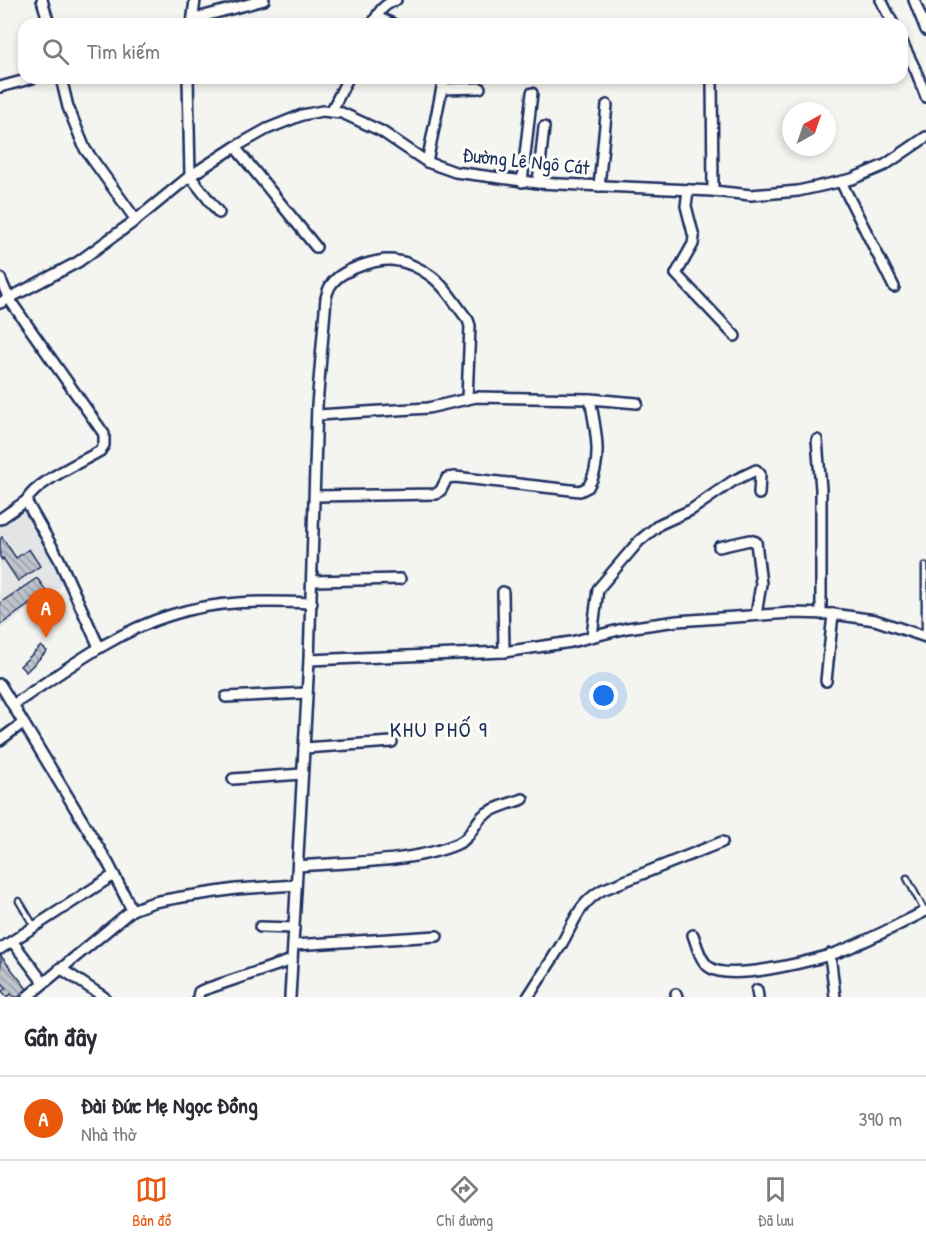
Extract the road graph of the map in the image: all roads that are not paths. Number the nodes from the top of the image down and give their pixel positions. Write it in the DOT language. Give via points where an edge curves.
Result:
graph roads {
  1 [pos="42,0"];
  2 [pos="195,0"];
  3 [pos="264,0"];
  4 [pos="396,0"];
  5 [pos="880,0"];
  6 [pos="914,0"];
  7 [pos="383,2"];
  8 [pos="47,18"];
  9 [pos="193,18"];
  10 [pos="206,18"];
  11 [pos="376,18"];
  12 [pos="890,18"];
  13 [pos="926,30"];
  14 [pos="908,54"];
  15 [pos="18,82"];
  16 [pos="62,84"];
  17 [pos="188,84"];
  18 [pos="345,84"];
  19 [pos="443,84"];
  20 [pos="712,84"];
  21 [pos="0,87"];
  22 [pos="480,88"];
  23 [pos="442,89"];
  24 [pos="532,93"];
  25 [pos="926,97"];
  26 [pos="607,105"];
  27 [pos="331,112"];
  28 [pos="544,127"];
  29 [pos="926,137"];
  30 [pos="235,147"];
  31 [pos="428,162"];
  32 [pos="190,176"];
  33 [pos="522,182"];
  34 [pos="841,182"];
  35 [pos="538,183"];
  36 [pos="599,186"];
  37 [pos="688,190"];
  38 [pos="713,191"];
  39 [pos="219,213"];
  40 [pos="136,220"];
  41 [pos="316,247"];
  42 [pos="0,278"];
  43 [pos="894,286"];
  44 [pos="5,301"];
  45 [pos="735,336"];
  46 [pos="467,399"];
  47 [pos="590,399"];
  48 [pos="637,403"];
  49 [pos="318,416"];
  50 [pos="817,440"];
  51 [pos="759,495"];
  52 [pos="315,496"];
  53 [pos="26,501"];
  54 [pos="0,519"];
  55 [pos="720,547"];
  56 [pos="925,566"];
  57 [pos="400,579"];
  58 [pos="313,581"];
  59 [pos="503,592"];
  60 [pos="312,603"];
  61 [pos="821,614"];
  62 [pos="833,614"];
  63 [pos="756,615"];
  64 [pos="592,636"];
  65 [pos="925,637"];
  66 [pos="99,647"];
  67 [pos="504,652"];
  68 [pos="309,660"];
  69 [pos="826,681"];
  70 [pos="0,684"];
  71 [pos="307,693"];
  72 [pos="226,697"];
  73 [pos="13,705"];
  74 [pos="23,723"];
  75 [pos="0,740"];
  76 [pos="392,742"];
  77 [pos="304,748"];
  78 [pos="302,774"];
  79 [pos="233,779"];
  80 [pos="524,798"];
  81 [pos="722,842"];
  82 [pos="298,866"];
  83 [pos="114,875"];
  84 [pos="907,878"];
  85 [pos="296,885"];
  86 [pos="20,901"];
  87 [pos="132,910"];
  88 [pos="926,912"];
  89 [pos="34,926"];
  90 [pos="260,927"];
  91 [pos="294,928"];
  92 [pos="693,935"];
  93 [pos="437,936"];
  94 [pos="12,941"];
  95 [pos="294,945"];
  96 [pos="0,949"];
  97 [pos="830,954"];
  98 [pos="292,960"];
  99 [pos="60,968"];
  100 [pos="43,982"];
  101 [pos="33,995"];
  102 [pos="104,997"];
  103 [pos="198,997"];
  104 [pos="290,997"];
  105 [pos="528,997"];
  106 [pos="835,997"];
  1 -- 8 [label="street"];
  2 -- 9 [label="street"];
  3 -- 10 [label="street"];
  4 -- 7 [label="street"];
  5 -- 12 [label="street"];
  6 -- 13 [label="street"];
  7 -- 11 [label="street"];
  14 -- 25 [label="street"];
  15 -- 21 [label="street"];
  16 -- 40 [label="street" via="85,149"];
  17 -- 32 [label="street"];
  18 -- 27 [label="street"];
  19 -- 23 [label="street"];
  20 -- 38 [label="street"];
  22 -- 23 [label="street"];
  23 -- 31 [label="street"];
  24 -- 33 [label="street"];
  26 -- 36 [label="street"];
  27 -- 30 [label="street, Đường Lê Ngô Cát" via="302,115"];
  27 -- 31 [label="street, Đường Lê Ngô Cát" via="381,131"];
  28 -- 35 [label="street"];
  29 -- 34 [label="street, Đường Lê Ngô Cát" via="885,165"];
  30 -- 32 [label="street, Đường Lê Ngô Cát"];
  30 -- 41 [label="street"];
  31 -- 33 [label="street, Đường Lê Ngô Cát" via="455,172"];
  32 -- 39 [label="street"];
  32 -- 40 [label="street, Đường Lê Ngô Cát"];
  33 -- 35 [label="street, Đường Lê Ngô Cát"];
  34 -- 38 [label="street, Đường Lê Ngô Cát" via="751,195"];
  34 -- 43 [label="street"];
  35 -- 36 [label="street, Đường Lê Ngô Cát"];
  36 -- 37 [label="street, Đường Lê Ngô Cát"];
  37 -- 38 [label="street, Đường Lê Ngô Cát"];
  37 -- 45 [label="street" via="686,206 694,237 690,253 676,274"];
  40 -- 44 [label="street, Đường Lê Ngô Cát" via="78,262"];
  42 -- 44 [label="street"];
  44 -- 53 [label="street" via="105,440 100,451 30,493"];
  46 -- 47 [label="street"];
  46 -- 49 [label="street" via="428,408"];
  46 -- 49 [label="street" via="468,320 428,273 398,261 372,262 335,280 326,298"];
  47 -- 48 [label="street"];
  47 -- 52 [label="street" via="597,467 588,487 580,490 455,477 447,478 436,494"];
  49 -- 52 [label="street"];
  50 -- 61 [label="street"];
  51 -- 64 [label="street" via="760,474 756,470 648,532 598,589"];
  52 -- 58 [label="street"];
  53 -- 54 [label="street"];
  53 -- 66 [label="street" via="59,559"];
  55 -- 63 [label="street" via="756,542 761,584"];
  56 -- 65 [label="lane"];
  57 -- 58 [label="street"];
  58 -- 60 [label="street"];
  59 -- 67 [label="street"];
  60 -- 66 [label="street" via="212,605 171,615"];
  60 -- 68 [label="street"];
  61 -- 62 [label="street"];
  61 -- 63 [label="street"];
  62 -- 65 [label="street" via="875,620"];
  62 -- 69 [label="street"];
  63 -- 64 [label="street" via="677,621"];
  64 -- 67 [label="street"];
  66 -- 73 [label="street"];
  67 -- 68 [label="street"];
  68 -- 71 [label="street"];
  70 -- 73 [label="street"];
  71 -- 72 [label="street"];
  71 -- 77 [label="street"];
  73 -- 74 [label="street"];
  74 -- 75 [label="street"];
  74 -- 83 [label="street"];
  76 -- 77 [label="street"];
  77 -- 78 [label="street"];
  78 -- 79 [label="street"];
  78 -- 82 [label="street"];
  80 -- 82 [label="street" via="487,813 470,835 433,853"];
  81 -- 105 [label="street" via="589,897"];
  82 -- 85 [label="street"];
  83 -- 87 [label="street"];
  83 -- 89 [label="street"];
  84 -- 88 [label="lane"];
  85 -- 87 [label="street" via="182,897"];
  85 -- 91 [label="street"];
  86 -- 89 [label="lane"];
  87 -- 99 [label="street"];
  88 -- 97 [label="street"];
  89 -- 94 [label="street"];
  90 -- 91 [label="street"];
  91 -- 95 [label="street"];
  92 -- 97 [label="street" via="703,961 710,969 723,973 752,973"];
  93 -- 95 [label="street"];
  94 -- 96 [label="street"];
  94 -- 100 [label="street"];
  95 -- 98 [label="street"];
  97 -- 106 [label="street"];
  98 -- 103 [label="street" via="203,990"];
  98 -- 104 [label="street"];
  99 -- 100 [label="street"];
  99 -- 102 [label="street"];
  100 -- 101 [label="street"];
}
